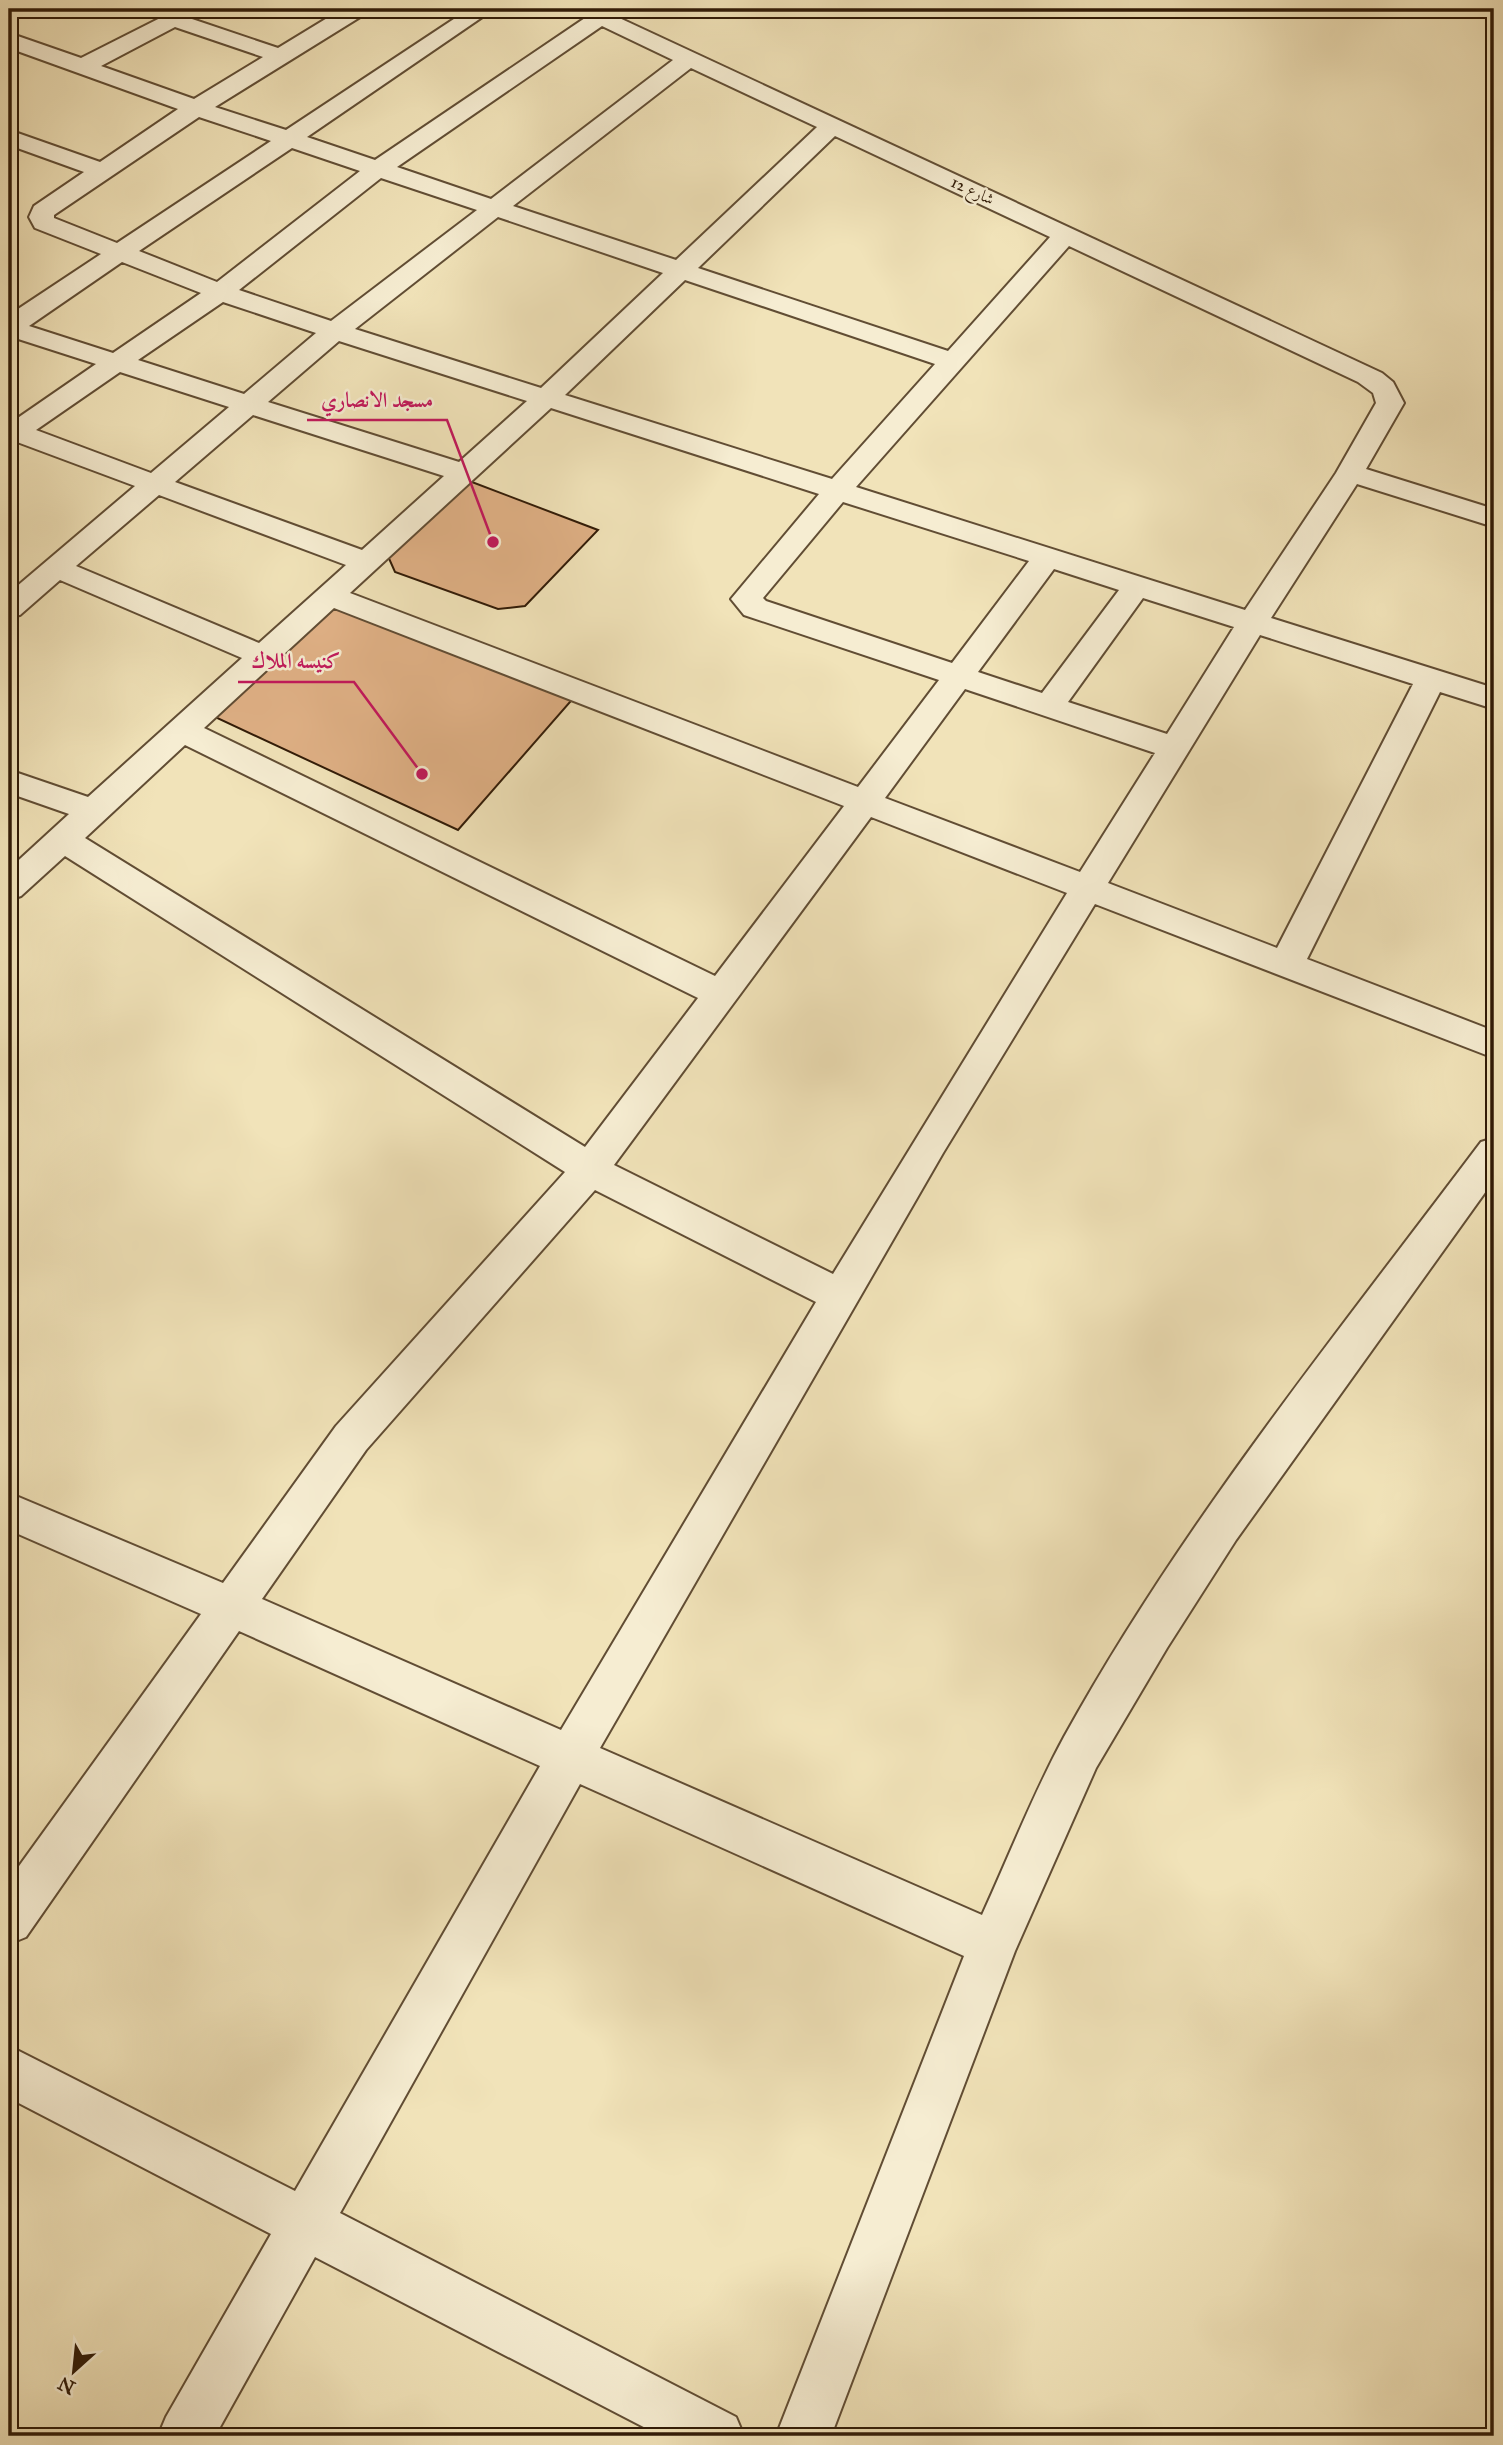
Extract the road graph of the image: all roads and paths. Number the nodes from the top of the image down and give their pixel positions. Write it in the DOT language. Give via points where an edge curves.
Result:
graph roads {
  1 [pos="194,9"];
  2 [pos="357,9"];
  3 [pos="483,9"];
  4 [pos="592,13"];
  5 [pos="172,19"];
  6 [pos="9,40"];
  7 [pos="281,56"];
  8 [pos="690,58"];
  9 [pos="81,67"];
  10 [pos="196,108"];
  11 [pos="833,125"];
  12 [pos="9,137"];
  13 [pos="288,139"];
  14 [pos="378,169"];
  15 [pos="101,170"];
  16 [pos="492,207"];
  17 [pos="1066,234"];
  18 [pos="120,253"];
  19 [pos="680,270"];
  20 [pos="220,292"];
  21 [pos="9,327"];
  22 [pos="335,331"];
  23 [pos="952,361"];
  24 [pos="118,363"];
  25 [pos="546,398"];
  26 [pos="248,404"];
  27 [pos="12,434"];
  28 [pos="463,473"];
  29 [pos="1350,473"];
  30 [pos="155,484"];
  31 [pos="836,492"];
  32 [pos="1494,518"];
  33 [pos="1046,559"];
  34 [pos="366,562"];
  35 [pos="55,568"];
  36 [pos="1136,587"];
  37 [pos="328,595"];
  38 [pos="9,608"];
  39 [pos="1252,623"];
  40 [pos="263,656"];
  41 [pos="959,675"];
  42 [pos="1431,679"];
  43 [pos="1494,699"];
  44 [pos="1049,706"];
  45 [pos="181,730"];
  46 [pos="1174,748"];
  47 [pos="9,781"];
  48 [pos="864,802"];
  49 [pos="93,811"];
  50 [pos="62,839"];
  51 [pos="9,888"];
  52 [pos="1087,888"];
  53 [pos="1286,965"];
  54 [pos="721,994"];
  55 [pos="1494,1045"];
  56 [pos="1494,1152"];
  57 [pos="590,1169"];
  58 [pos="841,1296"];
  59 [pos="9,1511"];
  60 [pos="231,1605"];
  61 [pos="569,1759"];
  62 [pos="9,1920"];
  63 [pos="993,1944"];
  64 [pos="9,2071"];
  65 [pos="305,2224"];
  66 [pos="185,2436"];
  67 [pos="717,2436"];
  68 [pos="804,2436"];
  1 -- 5 [label="street"];
  2 -- 7 [label="street"];
  3 -- 13 [label="street"];
  4 -- 8 [label="street, شارع 12"];
  4 -- 14 [label="street"];
  5 -- 7 [label="street"];
  5 -- 9 [label="street"];
  6 -- 9 [label="street"];
  7 -- 10 [label="street"];
  8 -- 11 [label="street, شارع 12"];
  8 -- 16 [label="street"];
  9 -- 10 [label="street"];
  10 -- 13 [label="street"];
  10 -- 15 [label="street"];
  11 -- 17 [label="street, شارع 12"];
  11 -- 19 [label="street"];
  12 -- 15 [label="street"];
  13 -- 14 [label="street"];
  13 -- 18 [label="street"];
  14 -- 16 [label="street"];
  14 -- 20 [label="street"];
  15 -- 18 [label="street" via="41,217 54,228"];
  16 -- 19 [label="street"];
  16 -- 22 [label="street"];
  17 -- 23 [label="street"];
  17 -- 29 [label="street, شارع 12" via="1380,383 1390,403"];
  18 -- 20 [label="street"];
  18 -- 21 [label="street"];
  19 -- 23 [label="street"];
  19 -- 25 [label="street"];
  20 -- 22 [label="street"];
  20 -- 24 [label="street"];
  21 -- 24 [label="street"];
  22 -- 25 [label="street"];
  22 -- 26 [label="street"];
  23 -- 31 [label="street"];
  24 -- 26 [label="street"];
  24 -- 27 [label="street"];
  25 -- 28 [label="street"];
  25 -- 31 [label="street"];
  26 -- 28 [label="street"];
  26 -- 30 [label="street"];
  27 -- 30 [label="street"];
  28 -- 34 [label="street"];
  29 -- 32 [label="street"];
  29 -- 39 [label="street"];
  30 -- 34 [label="street"];
  30 -- 35 [label="street"];
  31 -- 33 [label="street"];
  31 -- 41 [label="street" via="748,594 748,604"];
  33 -- 36 [label="street"];
  33 -- 41 [label="street"];
  34 -- 37 [label="street"];
  35 -- 38 [label="street"];
  35 -- 40 [label="street"];
  36 -- 39 [label="street"];
  36 -- 44 [label="street"];
  37 -- 40 [label="street"];
  37 -- 48 [label="street"];
  39 -- 42 [label="street"];
  39 -- 46 [label="street"];
  40 -- 45 [label="street"];
  41 -- 44 [label="street"];
  41 -- 48 [label="street"];
  42 -- 43 [label="street"];
  42 -- 53 [label="street"];
  44 -- 46 [label="street"];
  45 -- 49 [label="street"];
  45 -- 54 [label="street"];
  46 -- 52 [label="street"];
  47 -- 49 [label="street"];
  48 -- 52 [label="street"];
  48 -- 54 [label="street"];
  49 -- 50 [label="street"];
  50 -- 51 [label="street"];
  50 -- 57 [label="street"];
  52 -- 53 [label="street"];
  52 -- 58 [label="street"];
  53 -- 55 [label="street"];
  54 -- 57 [label="street"];
  56 -- 63 [label="street" via="1293,1424 1151,1634 1080,1753"];
  57 -- 58 [label="street"];
  57 -- 60 [label="street" via="351,1438"];
  58 -- 61 [label="street"];
  59 -- 60 [label="street"];
  60 -- 61 [label="street"];
  60 -- 62 [label="street"];
  61 -- 63 [label="street"];
  61 -- 65 [label="street"];
  63 -- 68 [label="street"];
  64 -- 65 [label="street"];
  65 -- 66 [label="street"];
  65 -- 67 [label="street"];
}
